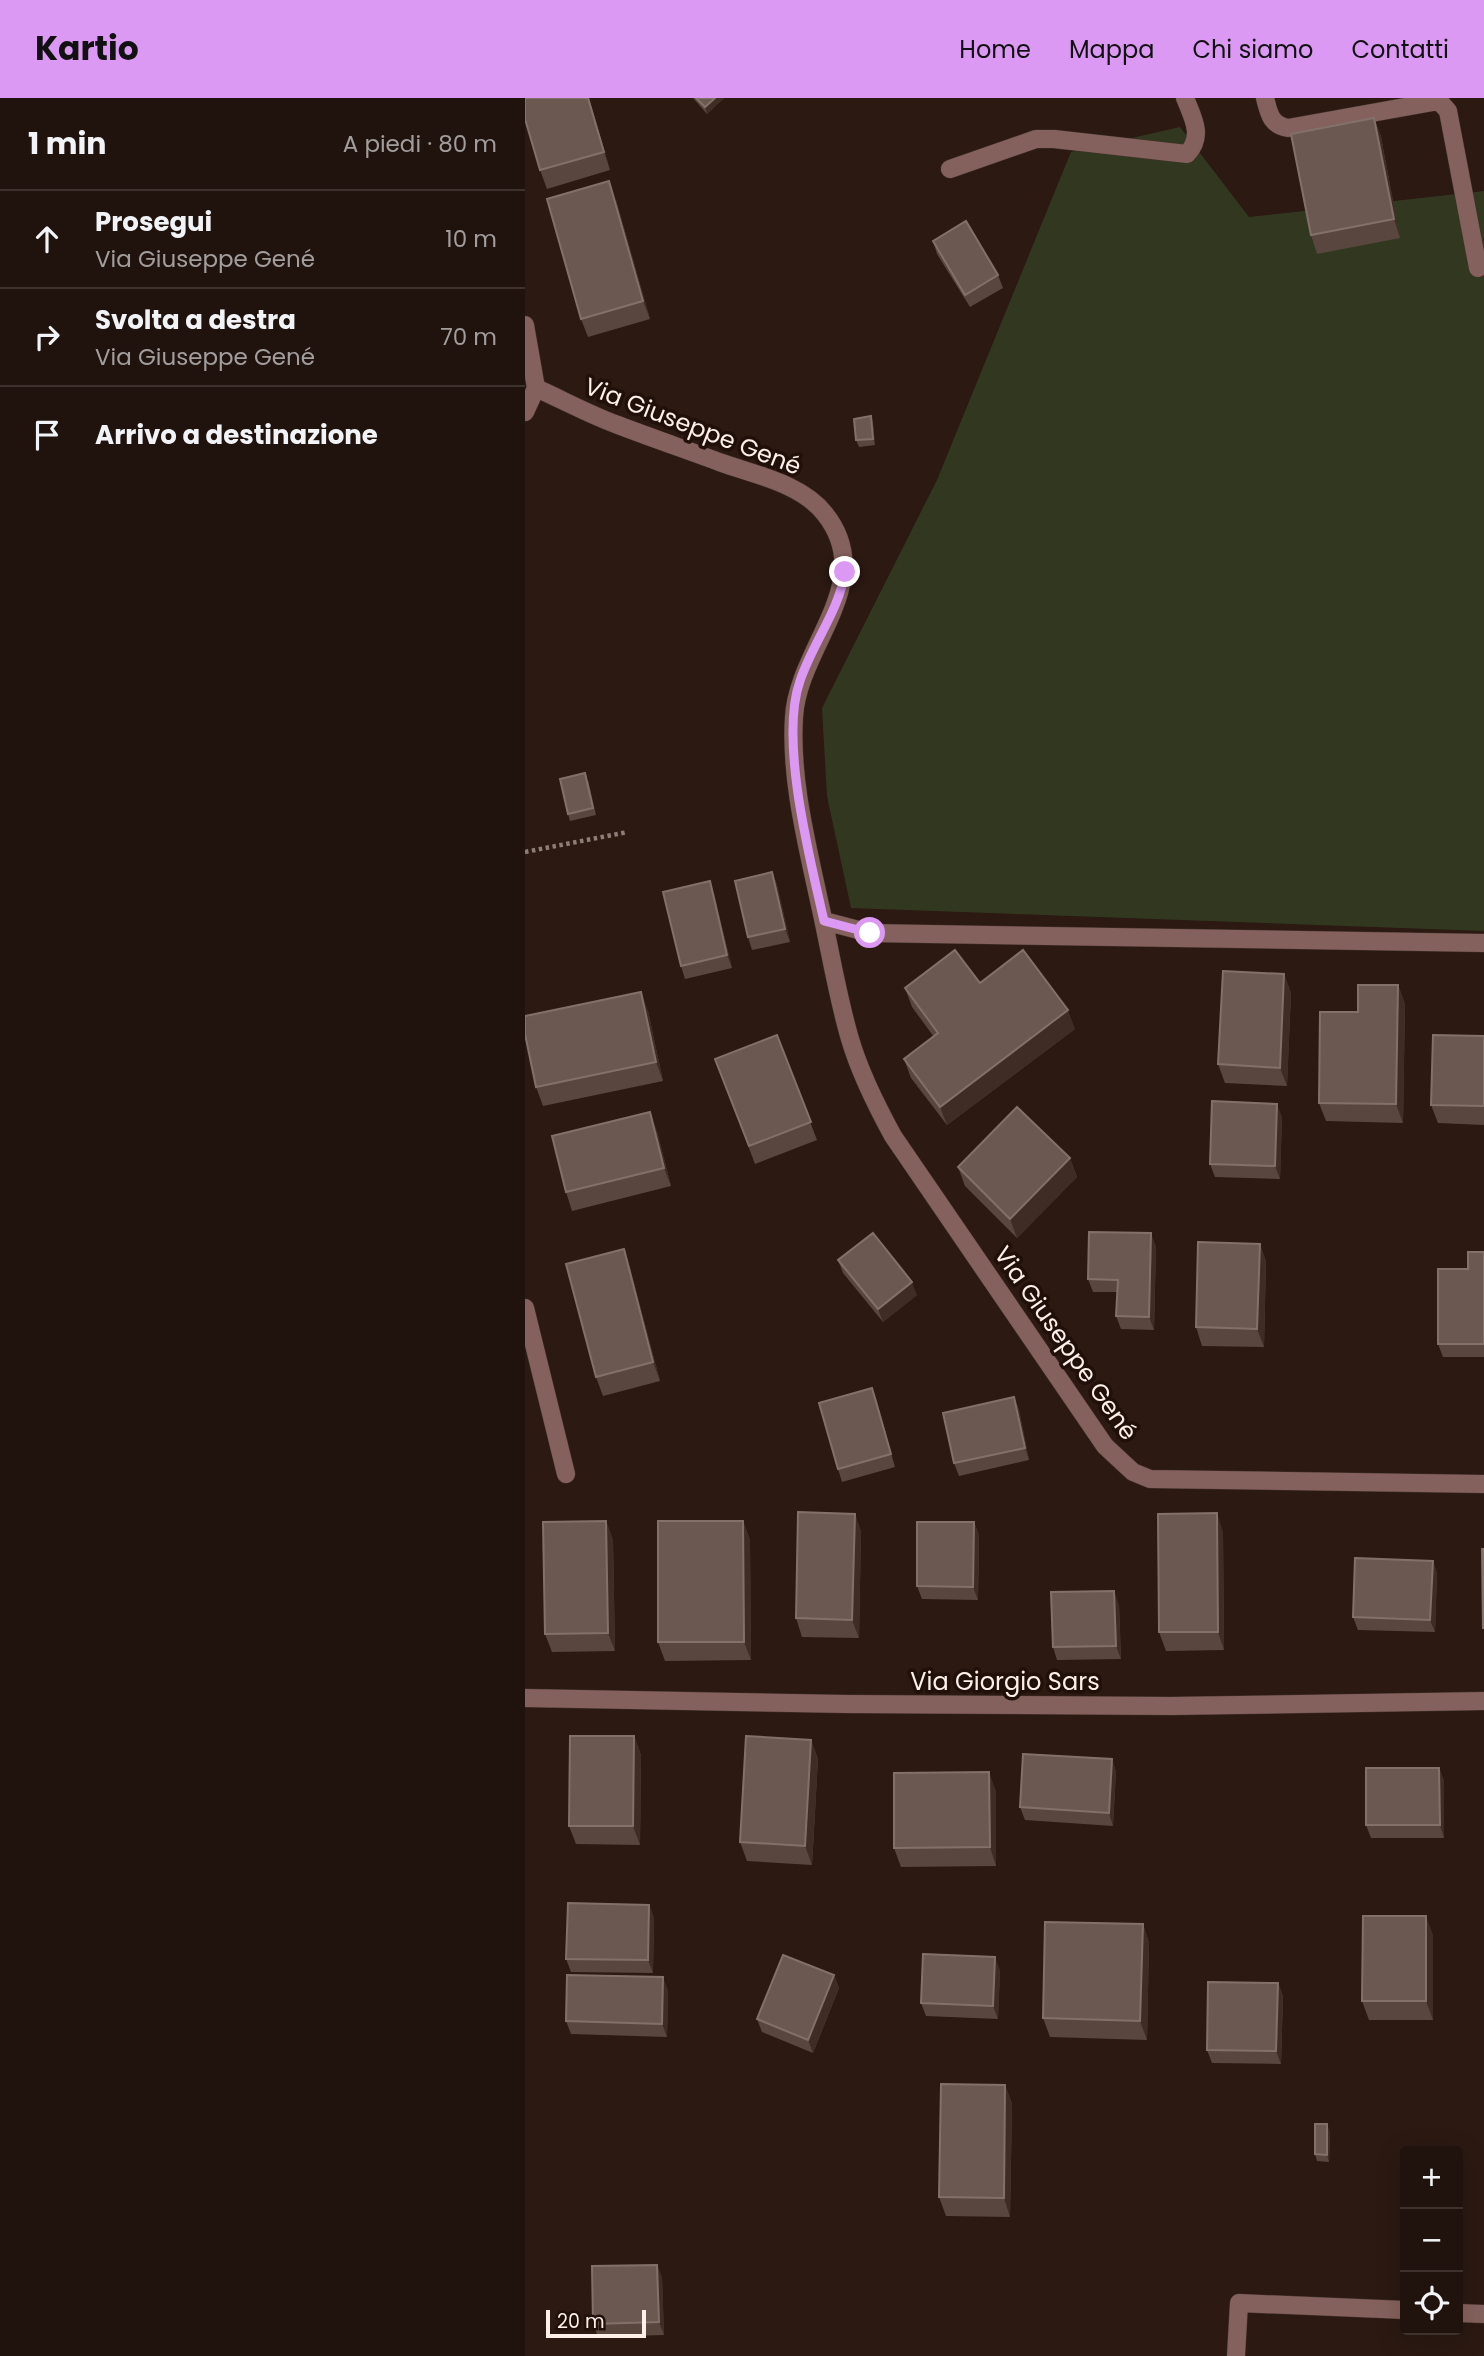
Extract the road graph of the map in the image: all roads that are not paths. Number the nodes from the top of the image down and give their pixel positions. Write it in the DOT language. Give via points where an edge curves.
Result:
graph roads {
  1 [pos="1185,98"];
  2 [pos="1265,98"];
  3 [pos="950,169"];
  4 [pos="1478,268"];
  5 [pos="525,325"];
  6 [pos="536,388"];
  7 [pos="525,412"];
  8 [pos="824,921"];
  9 [pos="1484,943"];
  10 [pos="525,1308"];
  11 [pos="566,1474"];
  12 [pos="1484,1484"];
  13 [pos="525,1698"];
  14 [pos="1484,1701"];
  15 [pos="1400,2310"];
  16 [pos="1463,2313"];
  17 [pos="1484,2314"];
  18 [pos="1236,2356"];
  1 -- 3 [label="street" via="1198,128 1195,146 1187,154 1037,139"];
  2 -- 4 [label="street" via="1270,117 1277,126 1288,128 1433,102 1444,106"];
  5 -- 6 [label="street"];
  6 -- 7 [label="street"];
  6 -- 8 [label="street, Via Giuseppe Gené" via="614,424 791,488 824,513 834,527 843,557 843,585 799,683 794,717 799,796"];
  8 -- 9 [label="street" via="870,933"];
  8 -- 12 [label="street, Via Giuseppe Gené" via="850,1039 893,1136 1119,1462 1150,1479 1165,1480"];
  10 -- 11 [label="street"];
  13 -- 14 [label="street, Via Giorgio Sars" via="1171,1706"];
  15 -- 18 [label="street" via="1239,2303"];
  16 -- 17 [label="street"];
}
